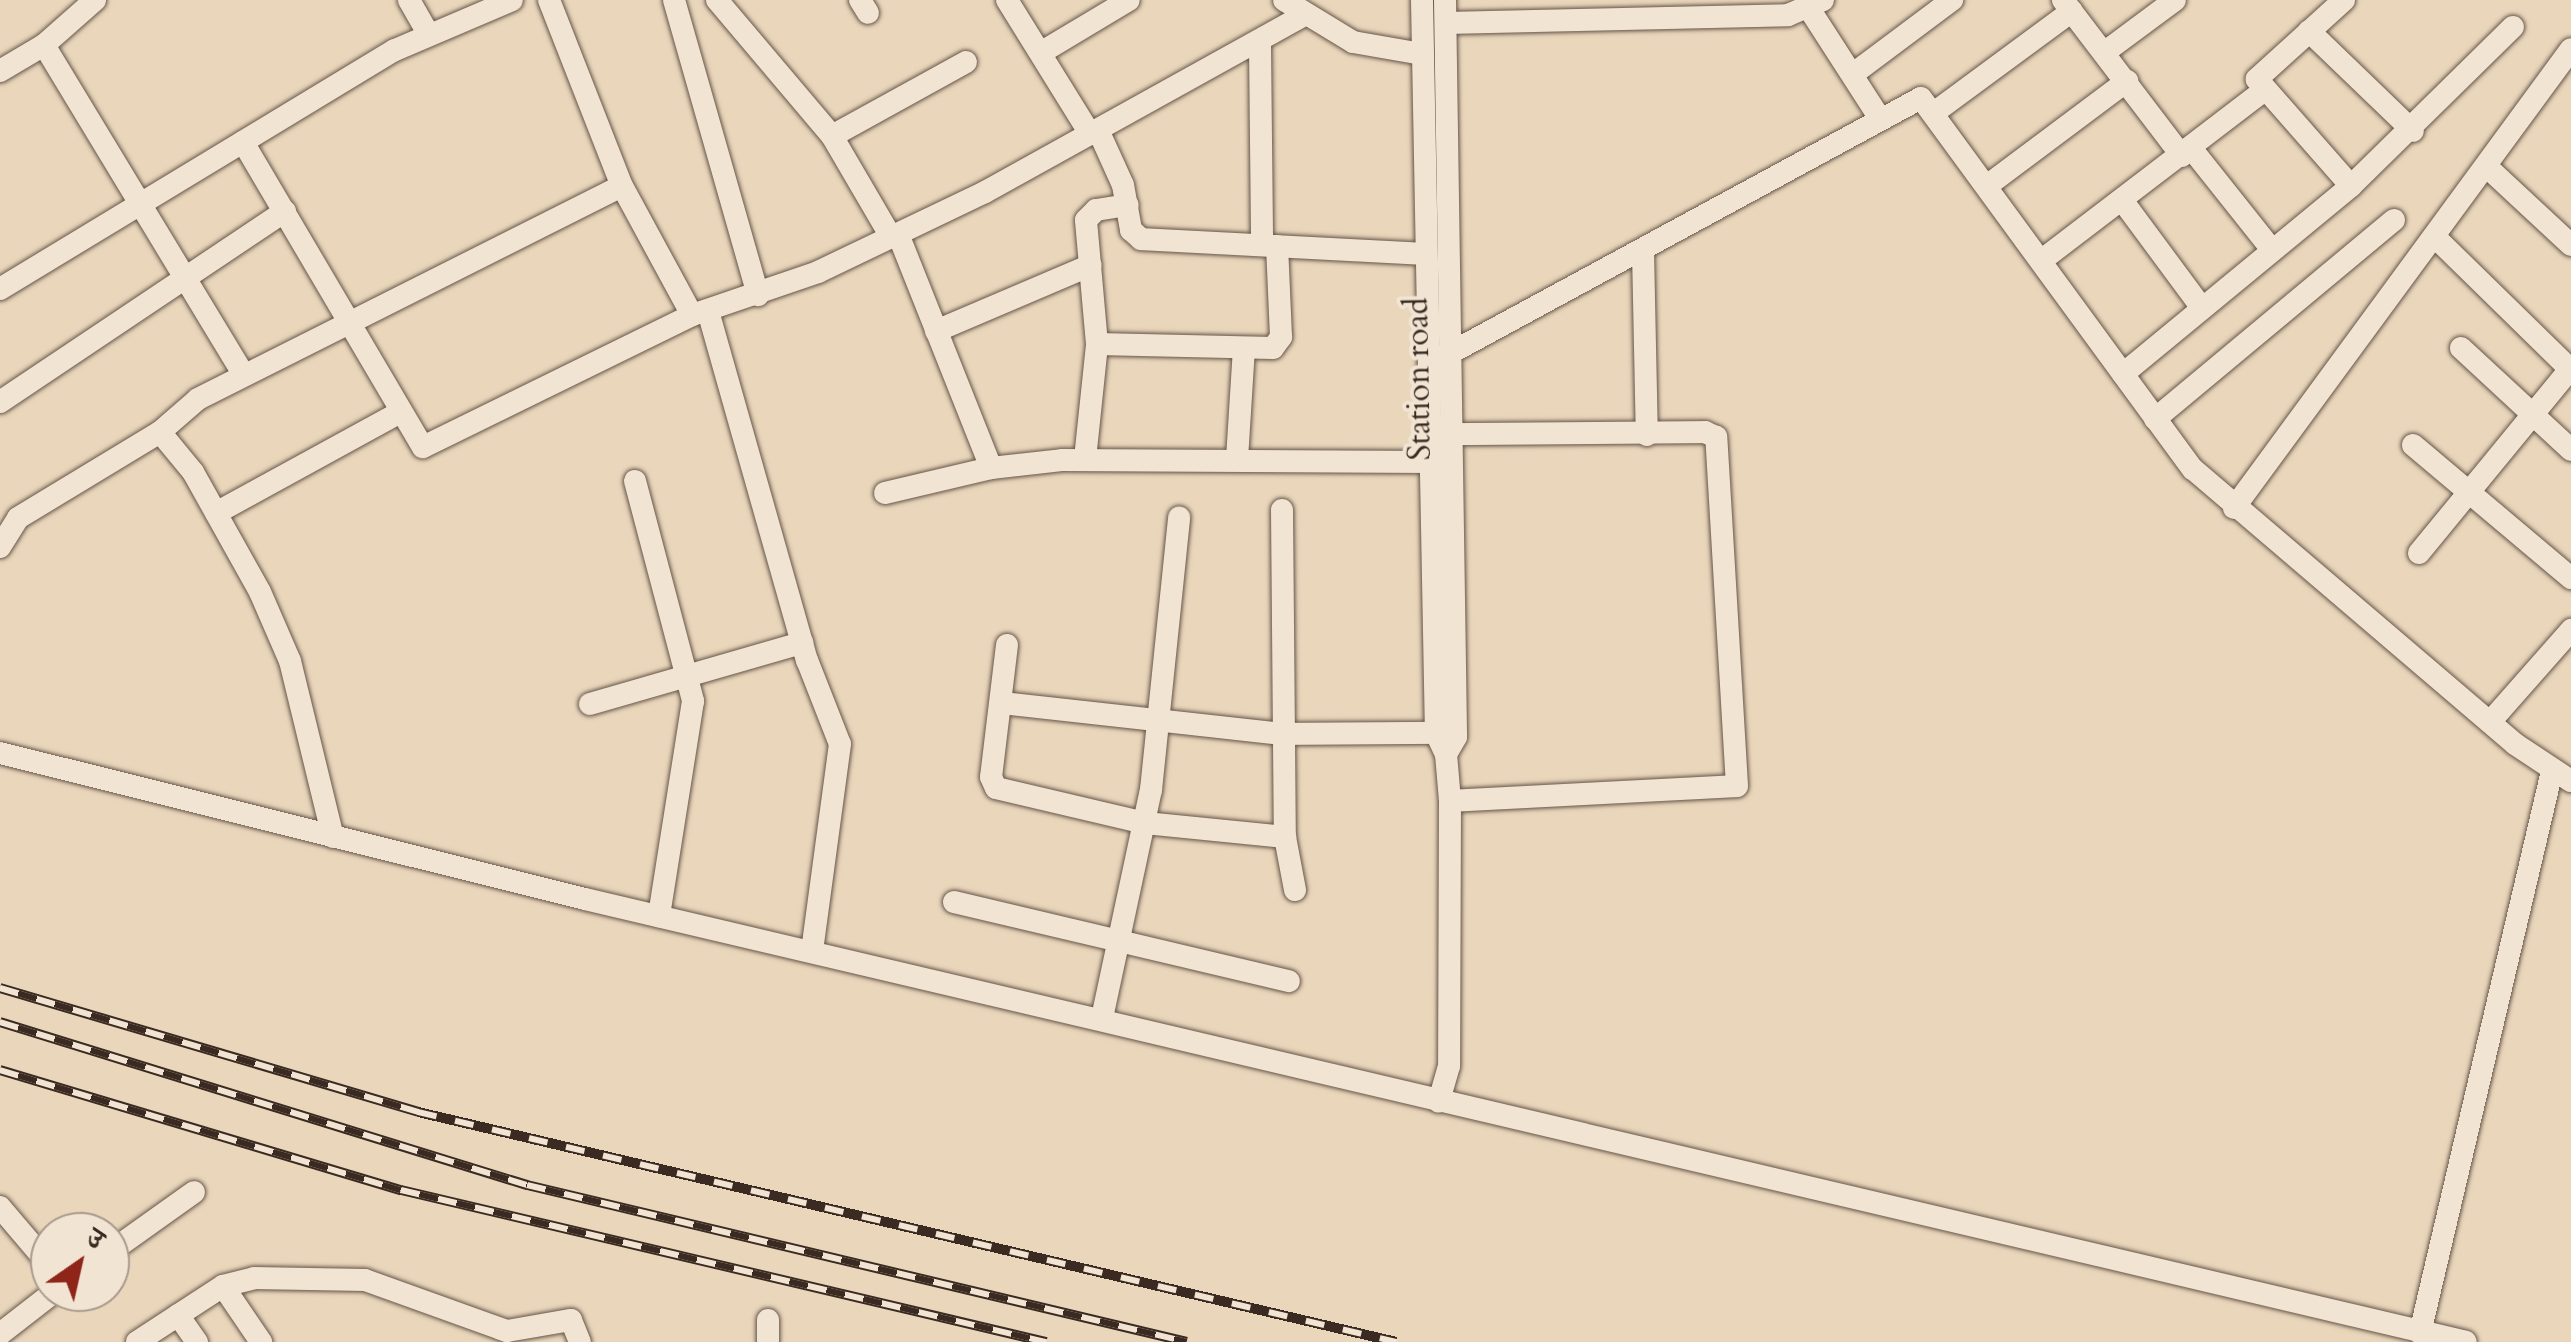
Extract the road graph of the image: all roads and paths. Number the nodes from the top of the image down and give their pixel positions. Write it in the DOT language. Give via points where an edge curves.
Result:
graph roads {
  1 [pos="95,0"];
  2 [pos="409,0"];
  3 [pos="512,0"];
  4 [pos="550,0"];
  5 [pos="674,0"];
  6 [pos="717,0"];
  7 [pos="1007,0"];
  8 [pos="1130,0"];
  9 [pos="1284,0"];
  10 [pos="1422,0"];
  11 [pos="1952,0"];
  12 [pos="2175,0"];
  13 [pos="2344,0"];
  14 [pos="1816,5"];
  15 [pos="2068,6"];
  16 [pos="1445,11"];
  17 [pos="1304,16"];
  18 [pos="2513,27"];
  19 [pos="2308,31"];
  20 [pos="429,34"];
  21 [pos="1260,44"];
  22 [pos="44,45"];
  23 [pos="1042,52"];
  24 [pos="2105,52"];
  25 [pos="1422,54"];
  26 [pos="2568,61"];
  27 [pos="966,62"];
  28 [pos="0,71"];
  29 [pos="1853,74"];
  30 [pos="2127,81"];
  31 [pos="2263,90"];
  32 [pos="1936,112"];
  33 [pos="1879,117"];
  34 [pos="2412,130"];
  35 [pos="1094,132"];
  36 [pos="832,136"];
  37 [pos="243,142"];
  38 [pos="2187,152"];
  39 [pos="2486,166"];
  40 [pos="1988,185"];
  41 [pos="622,186"];
  42 [pos="2351,186"];
  43 [pos="2122,200"];
  44 [pos="1128,205"];
  45 [pos="136,206"];
  46 [pos="285,211"];
  47 [pos="2394,220"];
  48 [pos="895,236"];
  49 [pos="2434,237"];
  50 [pos="2571,245"];
  51 [pos="1270,246"];
  52 [pos="2272,250"];
  53 [pos="1643,251"];
  54 [pos="1425,254"];
  55 [pos="2042,260"];
  56 [pos="1090,264"];
  57 [pos="184,284"];
  58 [pos="0,289"];
  59 [pos="758,296"];
  60 [pos="2202,308"];
  61 [pos="700,313"];
  62 [pos="350,322"];
  63 [pos="936,332"];
  64 [pos="1097,344"];
  65 [pos="2461,348"];
  66 [pos="1244,349"];
  67 [pos="1452,353"];
  68 [pos="1430,364"];
  69 [pos="2571,369"];
  70 [pos="243,374"];
  71 [pos="2123,374"];
  72 [pos="0,402"];
  73 [pos="398,413"];
  74 [pos="2536,416"];
  75 [pos="2155,420"];
  76 [pos="160,432"];
  77 [pos="1452,434"];
  78 [pos="1647,434"];
  79 [pos="2412,446"];
  80 [pos="2571,450"];
  81 [pos="1085,459"];
  82 [pos="1237,459"];
  83 [pos="1431,462"];
  84 [pos="992,468"];
  85 [pos="636,482"];
  86 [pos="884,492"];
  87 [pos="2473,493"];
  88 [pos="2234,508"];
  89 [pos="1282,510"];
  90 [pos="216,513"];
  91 [pos="1180,517"];
  92 [pos="0,547"];
  93 [pos="2420,553"];
  94 [pos="2571,578"];
  95 [pos="2571,630"];
  96 [pos="802,643"];
  97 [pos="1007,645"];
  98 [pos="690,677"];
  99 [pos="1002,703"];
  100 [pos="590,704"];
  101 [pos="1160,718"];
  102 [pos="2490,722"];
  103 [pos="1282,734"];
  104 [pos="1441,744"];
  105 [pos="0,753"];
  106 [pos="2561,776"];
  107 [pos="1450,801"];
  108 [pos="1145,823"];
  109 [pos="333,836"];
  110 [pos="1285,837"];
  111 [pos="1295,890"];
  112 [pos="954,902"];
  113 [pos="659,916"];
  114 [pos="1119,939"];
  115 [pos="812,951"];
  116 [pos="1289,981"];
  117 [pos="1102,1018"];
  118 [pos="1439,1102"];
  119 [pos="194,1192"];
  120 [pos="0,1206"];
  121 [pos="130,1238"];
  122 [pos="30,1242"];
  123 [pos="223,1286"];
  124 [pos="30,1311"];
  125 [pos="178,1315"];
  126 [pos="2420,1333"];
  127 [pos="0,1334"];
  128 [pos="497,1335"];
  129 [pos="137,1342"];
  130 [pos="196,1342"];
  131 [pos="260,1342"];
  132 [pos="580,1342"];
  133 [pos="2466,1342"];
  1 -- 22 [label="street"];
  2 -- 20 [label="street"];
  3 -- 20 [label="street"];
  4 -- 41 [label="street"];
  5 -- 59 [label="street"];
  6 -- 36 [label="street"];
  7 -- 23 [label="street"];
  8 -- 23 [label="street"];
  9 -- 17 [label="street"];
  10 -- 25 [label="street, Station road"];
  11 -- 29 [label="street"];
  12 -- 24 [label="street"];
  13 -- 19 [label="street"];
  14 -- 16 [label="street"];
  14 -- 29 [label="street"];
  15 -- 24 [label="street"];
  15 -- 32 [label="street"];
  16 -- 67 [label="street, Station road"];
  17 -- 21 [label="street"];
  17 -- 25 [label="street" via="1353,42"];
  18 -- 34 [label="street"];
  19 -- 31 [label="street" via="2260,74"];
  19 -- 34 [label="street"];
  20 -- 37 [label="street"];
  21 -- 35 [label="street"];
  21 -- 51 [label="street"];
  22 -- 28 [label="street"];
  22 -- 45 [label="street"];
  23 -- 35 [label="street"];
  24 -- 30 [label="street"];
  25 -- 54 [label="street, Station road"];
  26 -- 39 [label="street"];
  27 -- 36 [label="street"];
  29 -- 33 [label="street"];
  30 -- 38 [label="street"];
  30 -- 40 [label="street"];
  31 -- 38 [label="street"];
  31 -- 42 [label="street"];
  32 -- 33 [label="street" via="1921,98"];
  32 -- 40 [label="street"];
  33 -- 53 [label="street"];
  34 -- 42 [label="street"];
  35 -- 44 [label="street"];
  35 -- 48 [label="street"];
  36 -- 48 [label="street"];
  37 -- 45 [label="street"];
  37 -- 46 [label="street"];
  38 -- 43 [label="street"];
  38 -- 52 [label="street"];
  39 -- 49 [label="street"];
  39 -- 50 [label="street"];
  40 -- 55 [label="street"];
  41 -- 61 [label="street"];
  41 -- 62 [label="street"];
  42 -- 52 [label="street"];
  43 -- 55 [label="street"];
  43 -- 60 [label="street"];
  44 -- 51 [label="street" via="1131,230 1141,239"];
  44 -- 56 [label="street" via="1089,214"];
  45 -- 57 [label="street"];
  45 -- 58 [label="street"];
  46 -- 57 [label="street"];
  46 -- 62 [label="street"];
  47 -- 75 [label="street"];
  48 -- 59 [label="street"];
  48 -- 63 [label="street"];
  49 -- 69 [label="street"];
  49 -- 88 [label="street"];
  51 -- 54 [label="street"];
  51 -- 66 [label="street" via="1279,344"];
  52 -- 60 [label="street"];
  53 -- 67 [label="street"];
  53 -- 78 [label="street"];
  54 -- 68 [label="street, Station road"];
  55 -- 71 [label="street"];
  56 -- 63 [label="street"];
  56 -- 64 [label="street"];
  57 -- 70 [label="street"];
  57 -- 72 [label="street"];
  59 -- 61 [label="street"];
  60 -- 71 [label="street"];
  61 -- 73 [label="street" via="432,445 416,443"];
  61 -- 96 [label="street"];
  62 -- 70 [label="street"];
  62 -- 73 [label="street"];
  63 -- 84 [label="street"];
  64 -- 66 [label="street"];
  64 -- 81 [label="street"];
  65 -- 74 [label="street"];
  66 -- 82 [label="street"];
  67 -- 68 [label="street"];
  67 -- 77 [label="street, Station road"];
  68 -- 83 [label="street, Station road"];
  69 -- 74 [label="street"];
  70 -- 76 [label="street" via="198,399"];
  71 -- 75 [label="street"];
  73 -- 90 [label="street"];
  74 -- 80 [label="street"];
  74 -- 87 [label="street"];
  75 -- 88 [label="street"];
  76 -- 90 [label="street"];
  76 -- 92 [label="street" via="18,518"];
  77 -- 78 [label="street"];
  77 -- 104 [label="street, Station road" via="1456,737"];
  78 -- 107 [label="street" via="1705,432 1716,438 1737,786"];
  79 -- 87 [label="street"];
  81 -- 82 [label="street"];
  81 -- 84 [label="street"];
  82 -- 83 [label="street"];
  83 -- 104 [label="street, Station road"];
  84 -- 86 [label="street"];
  85 -- 98 [label="street"];
  87 -- 93 [label="street"];
  87 -- 94 [label="street"];
  88 -- 102 [label="street"];
  89 -- 103 [label="street"];
  90 -- 109 [label="street" via="290,662"];
  91 -- 101 [label="street"];
  95 -- 102 [label="street"];
  96 -- 98 [label="street"];
  96 -- 115 [label="street" via="841,757"];
  97 -- 99 [label="street"];
  98 -- 100 [label="street"];
  98 -- 113 [label="street" via="692,725"];
  99 -- 101 [label="street"];
  99 -- 108 [label="street" via="991,776 996,788"];
  101 -- 103 [label="street"];
  101 -- 108 [label="street"];
  102 -- 106 [label="street"];
  103 -- 104 [label="street"];
  103 -- 110 [label="street"];
  104 -- 107 [label="street, Station road"];
  105 -- 109 [label="street"];
  106 -- 126 [label="street"];
  107 -- 118 [label="street, Station road" via="1449,1066"];
  108 -- 110 [label="street"];
  108 -- 114 [label="street"];
  109 -- 113 [label="street"];
  110 -- 111 [label="street"];
  112 -- 114 [label="street"];
  113 -- 115 [label="street"];
  114 -- 116 [label="street"];
  114 -- 117 [label="street"];
  115 -- 117 [label="street"];
  117 -- 118 [label="street"];
  118 -- 126 [label="street"];
  119 -- 121 [label="street"];
  120 -- 122 [label="street"];
  123 -- 125 [label="street"];
  123 -- 128 [label="street" via="254,1278 365,1280"];
  123 -- 131 [label="street"];
  124 -- 127 [label="street"];
  125 -- 129 [label="street"];
  125 -- 130 [label="street"];
  126 -- 133 [label="street"];
  128 -- 132 [label="street" via="571,1320"];
}
